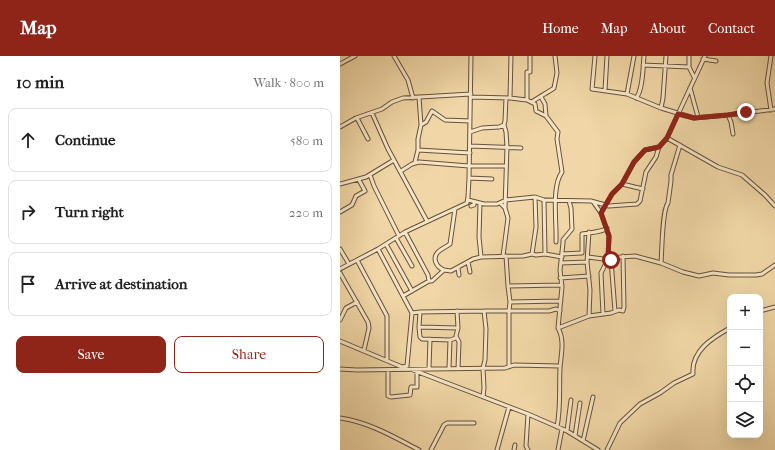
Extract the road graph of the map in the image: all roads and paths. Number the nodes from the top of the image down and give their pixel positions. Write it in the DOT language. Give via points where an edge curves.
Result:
graph roads {
  1 [pos="355,56"];
  2 [pos="394,56"];
  3 [pos="471,56"];
  4 [pos="511,56"];
  5 [pos="530,56"];
  6 [pos="555,56"];
  7 [pos="594,56"];
  8 [pos="607,56"];
  9 [pos="634,56"];
  10 [pos="644,56"];
  11 [pos="666,56"];
  12 [pos="689,56"];
  13 [pos="771,56"];
  14 [pos="704,57"];
  15 [pos="716,61"];
  16 [pos="340,64"];
  17 [pos="643,65"];
  18 [pos="664,67"];
  19 [pos="689,68"];
  20 [pos="694,77"];
  21 [pos="690,88"];
  22 [pos="605,90"];
  23 [pos="627,94"];
  24 [pos="471,95"];
  25 [pos="419,97"];
  26 [pos="541,97"];
  27 [pos="414,98"];
  28 [pos="508,98"];
  29 [pos="636,98"];
  30 [pos="527,100"];
  31 [pos="532,102"];
  32 [pos="661,108"];
  33 [pos="773,109"];
  34 [pos="372,113"];
  35 [pos="678,114"];
  36 [pos="728,115"];
  37 [pos="546,116"];
  38 [pos="698,117"];
  39 [pos="357,118"];
  40 [pos="470,121"];
  41 [pos="421,125"];
  42 [pos="504,125"];
  43 [pos="340,127"];
  44 [pos="470,132"];
  45 [pos="733,134"];
  46 [pos="667,138"];
  47 [pos="368,139"];
  48 [pos="680,145"];
  49 [pos="470,146"];
  50 [pos="507,147"];
  51 [pos="659,147"];
  52 [pos="521,148"];
  53 [pos="418,150"];
  54 [pos="470,153"];
  55 [pos="394,160"];
  56 [pos="416,162"];
  57 [pos="469,166"];
  58 [pos="506,166"];
  59 [pos="401,171"];
  60 [pos="370,174"];
  61 [pos="469,178"];
  62 [pos="492,178"];
  63 [pos="359,180"];
  64 [pos="340,184"];
  65 [pos="622,184"];
  66 [pos="643,189"];
  67 [pos="535,197"];
  68 [pos="468,200"];
  69 [pos="506,200"];
  70 [pos="544,200"];
  71 [pos="555,200"];
  72 [pos="569,201"];
  73 [pos="474,202"];
  74 [pos="480,203"];
  75 [pos="500,203"];
  76 [pos="594,203"];
  77 [pos="606,205"];
  78 [pos="471,206"];
  79 [pos="775,206"];
  80 [pos="505,208"];
  81 [pos="454,209"];
  82 [pos="340,212"];
  83 [pos="601,213"];
  84 [pos="427,221"];
  85 [pos="607,228"];
  86 [pos="404,232"];
  87 [pos="589,232"];
  88 [pos="398,237"];
  89 [pos="556,242"];
  90 [pos="386,244"];
  91 [pos="340,249"];
  92 [pos="378,249"];
  93 [pos="532,254"];
  94 [pos="545,254"];
  95 [pos="562,255"];
  96 [pos="505,256"];
  97 [pos="623,256"];
  98 [pos="481,257"];
  99 [pos="588,257"];
  100 [pos="609,259"];
  101 [pos="357,260"];
  102 [pos="468,262"];
  103 [pos="587,262"];
  104 [pos="661,262"];
  105 [pos="561,263"];
  106 [pos="349,264"];
  107 [pos="775,265"];
  108 [pos="412,266"];
  109 [pos="458,268"];
  110 [pos="340,269"];
  111 [pos="444,270"];
  112 [pos="340,272"];
  113 [pos="470,272"];
  114 [pos="458,275"];
  115 [pos="589,276"];
  116 [pos="560,278"];
  117 [pos="430,281"];
  118 [pos="562,284"];
  119 [pos="508,286"];
  120 [pos="412,291"];
  121 [pos="403,296"];
  122 [pos="561,301"];
  123 [pos="357,302"];
  124 [pos="510,302"];
  125 [pos="775,307"];
  126 [pos="763,310"];
  127 [pos="484,311"];
  128 [pos="509,311"];
  129 [pos="560,311"];
  130 [pos="615,311"];
  131 [pos="420,312"];
  132 [pos="457,312"];
  133 [pos="412,313"];
  134 [pos="603,314"];
  135 [pos="589,316"];
  136 [pos="340,320"];
  137 [pos="419,327"];
  138 [pos="458,328"];
  139 [pos="558,328"];
  140 [pos="727,330"];
  141 [pos="456,338"];
  142 [pos="430,339"];
  143 [pos="450,340"];
  144 [pos="340,341"];
  145 [pos="364,350"];
  146 [pos="387,360"];
  147 [pos="509,366"];
  148 [pos="560,366"];
  149 [pos="429,368"];
  150 [pos="449,368"];
  151 [pos="483,368"];
  152 [pos="340,369"];
  153 [pos="410,369"];
  154 [pos="458,369"];
  155 [pos="388,370"];
  156 [pos="417,371"];
  157 [pos="483,397"];
  158 [pos="592,397"];
  159 [pos="571,400"];
  160 [pos="580,403"];
  161 [pos="509,408"];
  162 [pos="528,414"];
  163 [pos="340,418"];
  164 [pos="474,423"];
  165 [pos="557,427"];
  166 [pos="562,429"];
  167 [pos="567,431"];
  168 [pos="575,436"];
  169 [pos="583,441"];
  170 [pos="515,445"];
  171 [pos="419,450"];
  172 [pos="431,450"];
  173 [pos="497,450"];
  174 [pos="514,450"];
  175 [pos="528,450"];
  176 [pos="558,450"];
  177 [pos="598,450"];
  178 [pos="607,450"];
  1 -- 16 [label="street"];
  2 -- 27 [label="street" via="406,76"];
  3 -- 24 [label="street"];
  4 -- 28 [label="street"];
  5 -- 30 [label="street"];
  6 -- 26 [label="street" via="557,73 554,88"];
  7 -- 22 [label="street" via="592,89"];
  8 -- 22 [label="street"];
  9 -- 23 [label="street"];
  10 -- 17 [label="street"];
  11 -- 18 [label="street"];
  12 -- 19 [label="street"];
  13 -- 33 [label="street" via="768,83"];
  14 -- 15 [label="street"];
  14 -- 20 [label="street"];
  17 -- 18 [label="street"];
  17 -- 29 [label="street"];
  18 -- 19 [label="street"];
  18 -- 32 [label="street"];
  19 -- 20 [label="street"];
  20 -- 21 [label="street"];
  21 -- 35 [label="street"];
  21 -- 38 [label="street"];
  22 -- 23 [label="street"];
  23 -- 29 [label="street"];
  24 -- 25 [label="street"];
  24 -- 28 [label="street"];
  24 -- 40 [label="street"];
  25 -- 27 [label="street"];
  25 -- 41 [label="street"];
  26 -- 31 [label="street"];
  26 -- 37 [label="street" via="545,104"];
  27 -- 34 [label="street" via="403,98"];
  28 -- 30 [label="street"];
  28 -- 42 [label="street"];
  29 -- 32 [label="street"];
  30 -- 31 [label="street"];
  31 -- 37 [label="street" via="536,111"];
  32 -- 35 [label="street"];
  33 -- 36 [label="street"];
  34 -- 39 [label="street"];
  34 -- 55 [label="street"];
  35 -- 38 [label="street"];
  35 -- 46 [label="street"];
  36 -- 38 [label="street"];
  36 -- 45 [label="street"];
  37 -- 71 [label="street" via="558,132 562,172"];
  39 -- 43 [label="street"];
  39 -- 47 [label="street"];
  40 -- 41 [label="street" via="445,120 432,111 426,122"];
  40 -- 44 [label="street"];
  41 -- 53 [label="street"];
  42 -- 44 [label="street"];
  42 -- 50 [label="street"];
  44 -- 49 [label="street"];
  46 -- 48 [label="street"];
  46 -- 51 [label="street"];
  48 -- 79 [label="street" via="718,167 742,175"];
  48 -- 104 [label="street" via="671,174 668,203 664,214"];
  49 -- 50 [label="street"];
  49 -- 54 [label="street"];
  50 -- 52 [label="street"];
  50 -- 58 [label="street"];
  51 -- 65 [label="street" via="645,150 634,162"];
  51 -- 66 [label="street" via="646,172"];
  53 -- 54 [label="street"];
  53 -- 56 [label="street"];
  54 -- 57 [label="street"];
  55 -- 59 [label="street"];
  55 -- 60 [label="street"];
  56 -- 57 [label="street"];
  56 -- 59 [label="street"];
  57 -- 58 [label="street"];
  57 -- 61 [label="street"];
  58 -- 69 [label="street"];
  59 -- 84 [label="street"];
  60 -- 63 [label="street"];
  60 -- 88 [label="street"];
  61 -- 62 [label="street"];
  61 -- 68 [label="street"];
  63 -- 64 [label="street"];
  63 -- 82 [label="street" via="365,191 356,196 352,205"];
  65 -- 66 [label="street"];
  65 -- 77 [label="street"];
  66 -- 77 [label="street" via="637,204"];
  67 -- 69 [label="street"];
  67 -- 70 [label="street"];
  67 -- 93 [label="street" via="536,227"];
  68 -- 73 [label="street"];
  68 -- 81 [label="street" via="465,205"];
  69 -- 75 [label="street"];
  69 -- 80 [label="street"];
  70 -- 71 [label="street"];
  70 -- 94 [label="street"];
  71 -- 72 [label="street"];
  71 -- 89 [label="street"];
  72 -- 76 [label="street"];
  72 -- 95 [label="street" via="572,229 564,240"];
  73 -- 74 [label="street"];
  73 -- 78 [label="street"];
  74 -- 75 [label="street"];
  74 -- 98 [label="street"];
  75 -- 80 [label="street"];
  76 -- 77 [label="street"];
  76 -- 83 [label="street"];
  77 -- 83 [label="street"];
  80 -- 96 [label="street" via="508,218"];
  81 -- 84 [label="street"];
  81 -- 111 [label="street" via="450,244 435,256 435,262"];
  83 -- 85 [label="street"];
  84 -- 86 [label="street"];
  85 -- 87 [label="street" via="604,231"];
  85 -- 100 [label="street"];
  86 -- 88 [label="street"];
  86 -- 117 [label="street"];
  87 -- 95 [label="street" via="582,234 582,253"];
  87 -- 99 [label="street"];
  88 -- 90 [label="street"];
  88 -- 108 [label="street"];
  90 -- 92 [label="street"];
  90 -- 120 [label="street"];
  91 -- 106 [label="street"];
  92 -- 101 [label="street"];
  92 -- 121 [label="street"];
  93 -- 94 [label="street"];
  93 -- 96 [label="street"];
  94 -- 95 [label="street"];
  95 -- 105 [label="street"];
  96 -- 98 [label="street"];
  96 -- 119 [label="street"];
  97 -- 100 [label="street"];
  97 -- 104 [label="street"];
  97 -- 130 [label="street" via="624,307 623,311"];
  98 -- 102 [label="street"];
  99 -- 100 [label="street"];
  99 -- 103 [label="street"];
  100 -- 130 [label="street"];
  100 -- 134 [label="street" via="601,273"];
  101 -- 106 [label="street"];
  101 -- 146 [label="street" via="387,316"];
  102 -- 109 [label="street"];
  102 -- 113 [label="street"];
  103 -- 105 [label="street"];
  103 -- 115 [label="street"];
  104 -- 107 [label="street" via="700,276 713,273 756,275"];
  105 -- 116 [label="street"];
  106 -- 110 [label="street"];
  109 -- 111 [label="street" via="448,272"];
  109 -- 114 [label="street"];
  111 -- 117 [label="street"];
  112 -- 123 [label="street"];
  115 -- 116 [label="street"];
  115 -- 135 [label="street"];
  116 -- 118 [label="street"];
  117 -- 120 [label="street"];
  118 -- 119 [label="street"];
  118 -- 122 [label="street"];
  119 -- 124 [label="street"];
  120 -- 121 [label="street"];
  121 -- 133 [label="street"];
  122 -- 124 [label="street"];
  122 -- 129 [label="street"];
  123 -- 136 [label="street" via="346,308"];
  123 -- 145 [label="street" via="369,328"];
  124 -- 128 [label="street"];
  125 -- 126 [label="street"];
  127 -- 128 [label="street"];
  127 -- 132 [label="street"];
  127 -- 151 [label="street"];
  128 -- 129 [label="street"];
  128 -- 147 [label="street"];
  129 -- 139 [label="street"];
  130 -- 134 [label="street"];
  131 -- 132 [label="street"];
  131 -- 133 [label="street"];
  131 -- 137 [label="street"];
  132 -- 138 [label="street"];
  133 -- 146 [label="street" via="407,366"];
  134 -- 135 [label="street"];
  135 -- 139 [label="street"];
  137 -- 138 [label="street"];
  137 -- 142 [label="street" via="420,338"];
  138 -- 141 [label="street"];
  139 -- 148 [label="street" via="562,351"];
  140 -- 178 [label="street" via="706,343 692,367 693,374 642,402 622,420"];
  141 -- 143 [label="street"];
  141 -- 154 [label="street" via="459,342"];
  142 -- 143 [label="street"];
  142 -- 149 [label="street"];
  143 -- 150 [label="street"];
  144 -- 145 [label="street"];
  145 -- 146 [label="street"];
  147 -- 148 [label="street"];
  147 -- 151 [label="street"];
  148 -- 165 [label="street" via="560,412"];
  149 -- 150 [label="street"];
  149 -- 153 [label="street"];
  150 -- 154 [label="street"];
  151 -- 154 [label="street"];
  151 -- 157 [label="street"];
  152 -- 155 [label="street"];
  153 -- 155 [label="street"];
  153 -- 156 [label="street"];
  155 -- 156 [label="street" via="388,396 391,397 410,395 411,387 417,387"];
  156 -- 157 [label="street"];
  157 -- 161 [label="street"];
  158 -- 169 [label="street"];
  159 -- 167 [label="street"];
  160 -- 168 [label="street"];
  161 -- 162 [label="street"];
  161 -- 173 [label="street"];
  162 -- 165 [label="street"];
  162 -- 175 [label="street"];
  163 -- 171 [label="street" via="375,428"];
  164 -- 172 [label="street" via="447,423"];
  165 -- 166 [label="street"];
  166 -- 167 [label="street"];
  166 -- 176 [label="street"];
  167 -- 168 [label="street"];
  168 -- 169 [label="street"];
  169 -- 177 [label="street"];
  170 -- 174 [label="street"];
}
